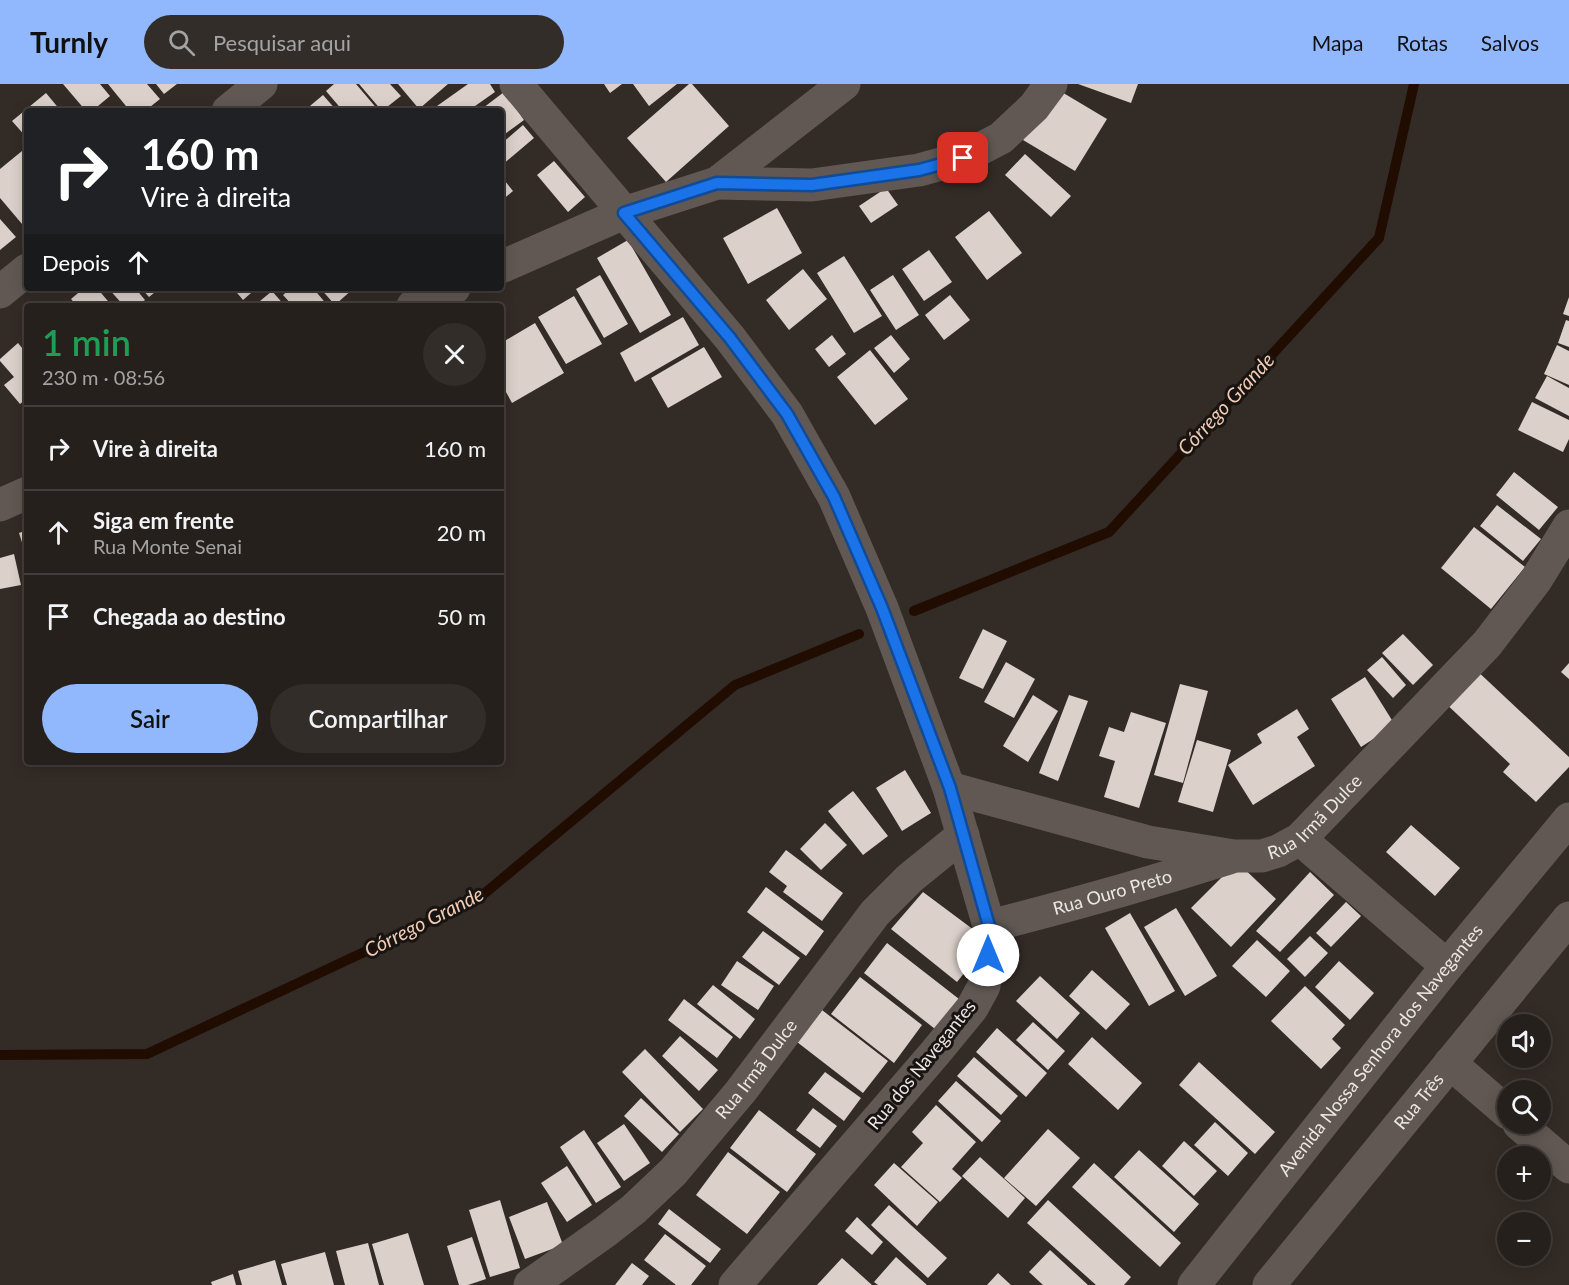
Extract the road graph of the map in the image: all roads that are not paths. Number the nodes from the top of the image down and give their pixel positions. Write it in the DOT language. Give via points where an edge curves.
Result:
graph roads {
  1 [pos="261,84"];
  2 [pos="516,84"];
  3 [pos="844,84"];
  4 [pos="1051,84"];
  5 [pos="232,108"];
  6 [pos="717,183"];
  7 [pos="624,213"];
  8 [pos="504,266"];
  9 [pos="24,272"];
  10 [pos="447,291"];
  11 [pos="0,292"];
  12 [pos="420,303"];
  13 [pos="24,494"];
  14 [pos="0,505"];
  15 [pos="1569,526"];
  16 [pos="950,788"];
  17 [pos="1569,819"];
  18 [pos="963,835"];
  19 [pos="1300,839"];
  20 [pos="1234,856"];
  21 [pos="1569,918"];
  22 [pos="989,926"];
  23 [pos="1447,966"];
  24 [pos="1450,1063"];
  25 [pos="1497,1104"];
  26 [pos="1531,1134"];
  27 [pos="1569,1167"];
  28 [pos="1279,1282"];
  29 [pos="530,1285"];
  30 [pos="735,1285"];
  31 [pos="1194,1285"];
  1 -- 5 [label="street"];
  2 -- 7 [label="street, Rua dos Navegantes"];
  3 -- 6 [label="street"];
  4 -- 6 [label="street" via="1034,107 1001,138 963,158 919,170 812,185"];
  6 -- 7 [label="street"];
  7 -- 8 [label="street"];
  7 -- 16 [label="street, Rua dos Navegantes" via="730,338 787,414 834,497"];
  9 -- 11 [label="street"];
  10 -- 12 [label="street"];
  13 -- 14 [label="street"];
  15 -- 19 [label="street, Rua Irmã Dulce" via="1536,580 1487,644"];
  16 -- 18 [label="street, Rua dos Navegantes"];
  16 -- 20 [label="street, Rua Irmã Dulce" via="1148,842"];
  17 -- 23 [label="street, Avenida Nossa Senhora dos Navegantes"];
  18 -- 22 [label="street, Rua dos Navegantes"];
  18 -- 29 [label="street, Rua Irmã Dulce" via="875,913 741,1091 673,1172 606,1232"];
  19 -- 20 [label="street, Rua Irmã Dulce" via="1262,856"];
  19 -- 23 [label="street"];
  20 -- 22 [label="street, Rua Ouro Preto" via="1110,895"];
  21 -- 24 [label="street, Rua Três"];
  22 -- 30 [label="street, Rua dos Navegantes" via="984,986 972,1008"];
  23 -- 31 [label="street, Avenida Nossa Senhora dos Navegantes"];
  24 -- 25 [label="street"];
  24 -- 28 [label="street, Rua Três"];
  26 -- 27 [label="street"];
}
